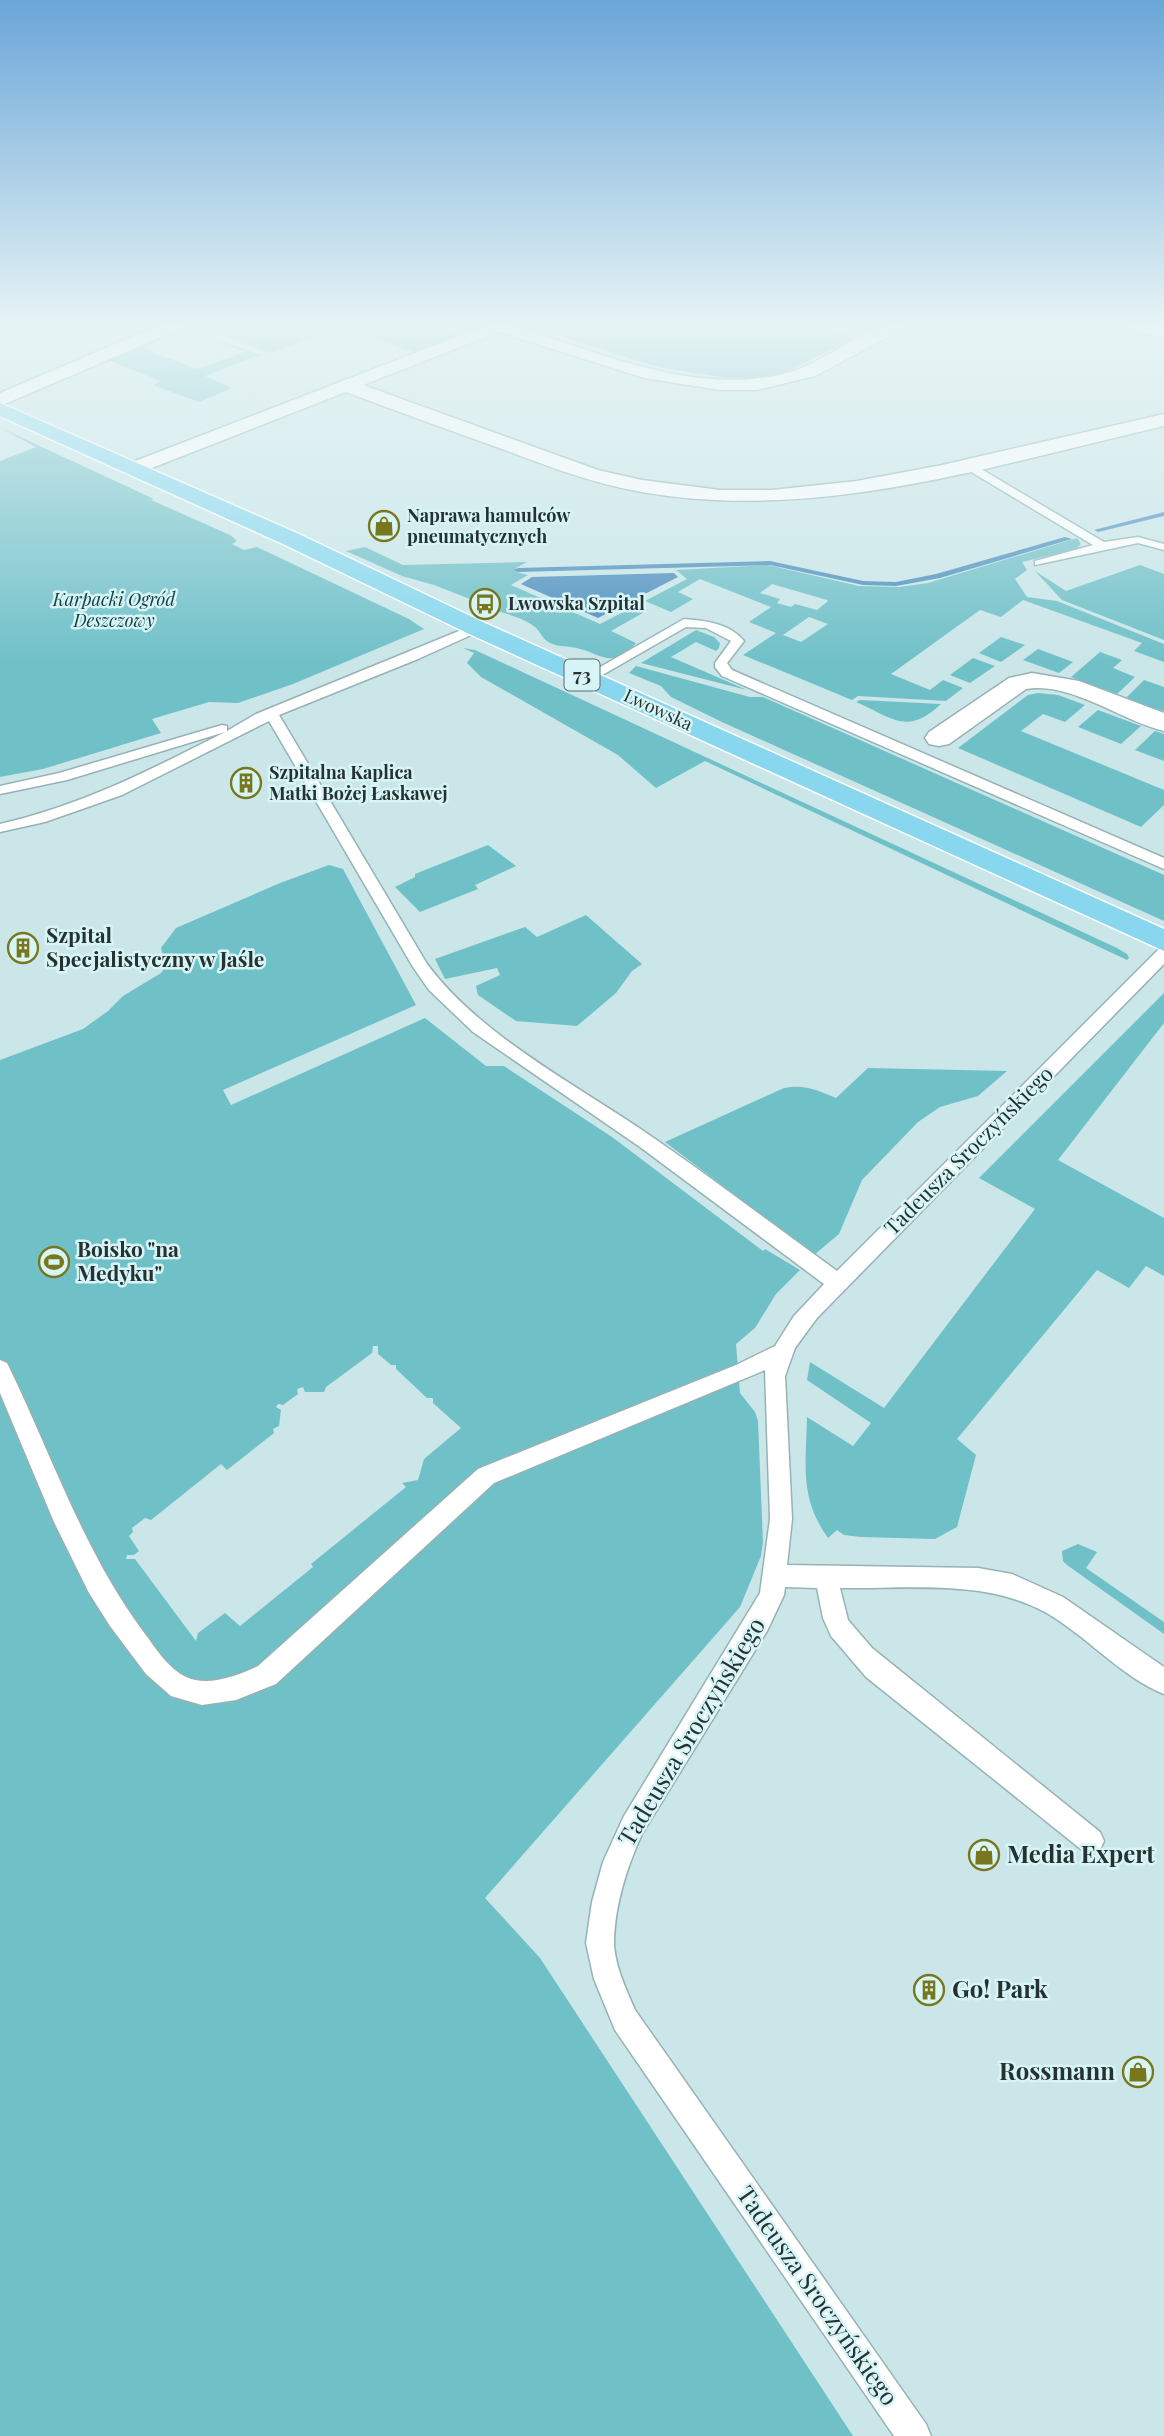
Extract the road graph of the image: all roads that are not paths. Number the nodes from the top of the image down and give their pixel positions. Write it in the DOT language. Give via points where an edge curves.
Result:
graph roads {
  1 [pos="58,436"];
  2 [pos="216,436"];
  3 [pos="484,436"];
  4 [pos="1095,436"];
  5 [pos="967,465"];
  6 [pos="132,469"];
  7 [pos="1164,536"];
  8 [pos="1146,541"];
  9 [pos="1102,546"];
  10 [pos="1164,547"];
  11 [pos="1039,563"];
  12 [pos="476,628"];
  13 [pos="587,678"];
  14 [pos="272,714"];
  15 [pos="1164,723"];
  16 [pos="939,738"];
  17 [pos="916,754"];
  18 [pos="0,790"];
  19 [pos="0,828"];
  20 [pos="1164,864"];
  21 [pos="1164,941"];
  22 [pos="1164,954"];
  23 [pos="838,1283"];
  24 [pos="779,1353"];
  25 [pos="0,1369"];
  26 [pos="776,1576"];
  27 [pos="827,1576"];
  28 [pos="1164,1682"];
  29 [pos="1091,1841"];
  30 [pos="914,2436"];
  1 -- 6 [label="main road, Lwowska / 73"];
  2 -- 6 [label="street"];
  3 -- 5 [label="street" via="592,475 680,491 756,497 811,494"];
  4 -- 5 [label="street"];
  5 -- 9 [label="lane"];
  6 -- 12 [label="main road, Lwowska / 73"];
  7 -- 8 [label="lane"];
  8 -- 9 [label="lane"];
  8 -- 10 [label="lane"];
  9 -- 11 [label="lane"];
  12 -- 13 [label="main road, Lwowska / 73"];
  12 -- 14 [label="lane"];
  13 -- 17 [label="lane" via="682,624 705,624 738,641 721,663 727,673"];
  13 -- 21 [label="main road, Lwowska / 73"];
  14 -- 18 [label="lane" via="62,777"];
  14 -- 19 [label="lane" via="117,792"];
  14 -- 23 [label="lane" via="421,967 455,1007"];
  15 -- 16 [label="street" via="1062,684 1031,680 1018,683"];
  16 -- 17 [label="lane"];
  17 -- 20 [label="lane"];
  22 -- 23 [label="lane, Tadeusza Sroczyńskiego"];
  23 -- 24 [label="lane, Tadeusza Sroczyńskiego"];
  24 -- 25 [label="lane, Tadeusza Sroczyńskiego" via="486,1476 267,1675 227,1690 200,1691 179,1687 156,1667 120,1622 77,1550"];
  24 -- 26 [label="lane, Tadeusza Sroczyńskiego" via="774,1376 781,1484"];
  26 -- 27 [label="lane"];
  26 -- 30 [label="lane, Tadeusza Sroczyńskiego" via="758,1623 633,1825 616,1862 600,1943 608,1979 625,2020"];
  27 -- 28 [label="lane" via="978,1579 1012,1585 1055,1605"];
  27 -- 29 [label="lane" via="834,1621 847,1641"];
}
